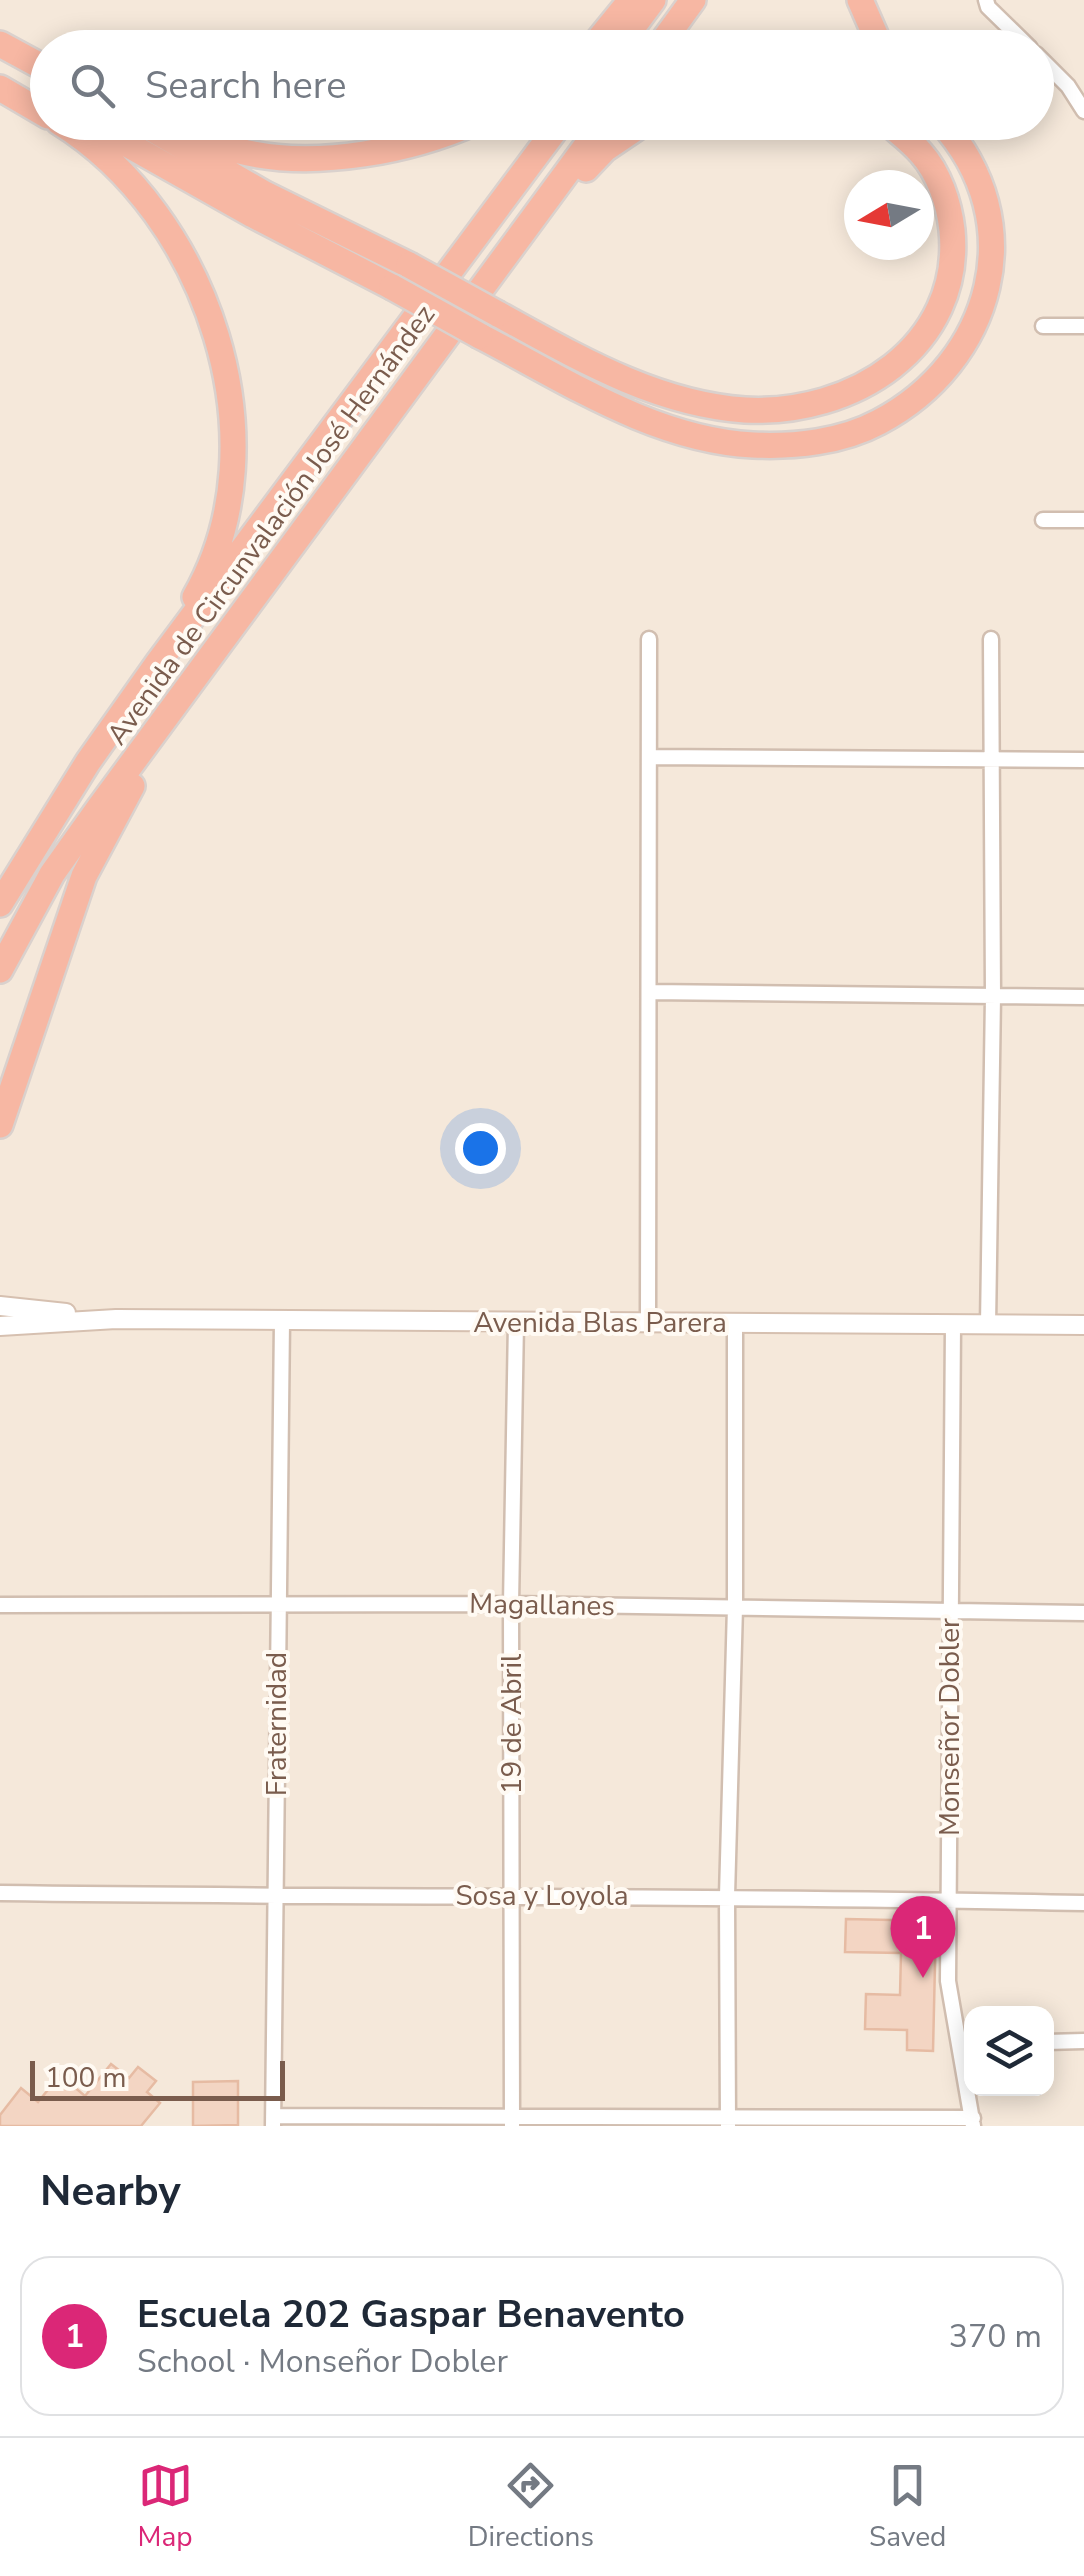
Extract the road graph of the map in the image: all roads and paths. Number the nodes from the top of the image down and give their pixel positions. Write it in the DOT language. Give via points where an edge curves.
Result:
graph roads {
  1 [pos="631,0"];
  2 [pos="652,0"];
  3 [pos="692,0"];
  4 [pos="860,0"];
  5 [pos="986,0"];
  6 [pos="0,28"];
  7 [pos="607,30"];
  8 [pos="630,30"];
  9 [pos="671,30"];
  10 [pos="873,30"];
  11 [pos="1012,30"];
  12 [pos="0,44"];
  13 [pos="30,44"];
  14 [pos="30,60"];
  15 [pos="1054,72"];
  16 [pos="0,73"];
  17 [pos="0,88"];
  18 [pos="30,90"];
  19 [pos="30,106"];
  20 [pos="1084,111"];
  21 [pos="80,140"];
  22 [pos="120,140"];
  23 [pos="171,140"];
  24 [pos="210,140"];
  25 [pos="414,140"];
  26 [pos="548,140"];
  27 [pos="591,140"];
  28 [pos="619,140"];
  29 [pos="907,140"];
  30 [pos="955,140"];
  31 [pos="517,242"];
  32 [pos="1043,326"];
  33 [pos="1084,326"];
  34 [pos="1043,520"];
  35 [pos="1084,520"];
  36 [pos="991,638"];
  37 [pos="649,639"];
  38 [pos="158,663"];
  39 [pos="188,690"];
  40 [pos="650,757"];
  41 [pos="992,758"];
  42 [pos="1084,760"];
  43 [pos="66,798"];
  44 [pos="0,869"];
  45 [pos="0,904"];
  46 [pos="0,970"];
  47 [pos="649,992"];
  48 [pos="993,996"];
  49 [pos="1084,997"];
  50 [pos="0,1125"];
  51 [pos="0,1306"];
  52 [pos="116,1319"];
  53 [pos="282,1321"];
  54 [pos="516,1322"];
  55 [pos="648,1322"];
  56 [pos="735,1324"];
  57 [pos="953,1325"];
  58 [pos="988,1325"];
  59 [pos="0,1326"];
  60 [pos="1084,1326"];
  61 [pos="278,1604"];
  62 [pos="511,1604"];
  63 [pos="0,1605"];
  64 [pos="735,1607"];
  65 [pos="950,1611"];
  66 [pos="1084,1613"];
  67 [pos="0,1894"];
  68 [pos="513,1896"];
  69 [pos="727,1896"];
  70 [pos="276,1897"];
  71 [pos="950,1900"];
  72 [pos="1084,1902"];
  73 [pos="964,2038"];
  74 [pos="1084,2041"];
  75 [pos="1054,2042"];
  76 [pos="971,2096"];
  77 [pos="512,2120"];
  78 [pos="273,2121"];
  79 [pos="728,2122"];
  80 [pos="974,2122"];
  1 -- 7 [label="highway"];
  2 -- 8 [label="highway"];
  3 -- 9 [label="highway"];
  4 -- 10 [label="highway"];
  5 -- 11 [label="street"];
  6 -- 13 [label="highway"];
  12 -- 14 [label="highway"];
  15 -- 20 [label="street"];
  16 -- 18 [label="highway"];
  17 -- 19 [label="highway"];
  21 -- 38 [label="highway" via="129,183 179,252 198,288 234,417 229,507 199,590"];
  22 -- 30 [label="highway, bridge" via="637,417 719,442 794,444 877,423 905,406 948,368 977,323 992,240 988,208"];
  23 -- 29 [label="highway, bridge" via="592,365 686,401 784,410 866,386 890,368 947,296 951,220 935,172"];
  24 -- 25 [label="highway" via="283,158 380,150"];
  26 -- 38 [label="highway, Avenida de Circunvalación José Hernández"];
  27 -- 31 [label="highway, Avenida de Circunvalación José Hernández"];
  28 -- 31 [label="highway"];
  31 -- 39 [label="highway, Avenida de Circunvalación José Hernández"];
  32 -- 33 [label="street"];
  34 -- 35 [label="street"];
  36 -- 41 [label="street"];
  37 -- 40 [label="street"];
  38 -- 43 [label="highway, Avenida de Circunvalación José Hernández"];
  39 -- 46 [label="highway, Avenida de Circunvalación José Hernández" via="52,874"];
  39 -- 50 [label="highway" via="84,876"];
  40 -- 41 [label="street"];
  40 -- 47 [label="street"];
  41 -- 42 [label="street"];
  41 -- 48 [label="street"];
  43 -- 44 [label="highway"];
  43 -- 45 [label="highway, Avenida de Circunvalación José Hernández"];
  47 -- 48 [label="street"];
  47 -- 55 [label="street"];
  48 -- 49 [label="street"];
  48 -- 58 [label="street"];
  51 -- 52 [label="main road"];
  52 -- 53 [label="main road, Avenida Blas Parera"];
  52 -- 59 [label="main road"];
  53 -- 54 [label="main road, Avenida Blas Parera"];
  53 -- 61 [label="street, Fraternidad"];
  54 -- 55 [label="main road, Avenida Blas Parera"];
  54 -- 62 [label="street, 19 de Abril"];
  55 -- 56 [label="main road, Avenida Blas Parera"];
  56 -- 57 [label="main road, Avenida Blas Parera"];
  56 -- 64 [label="street"];
  57 -- 58 [label="main road, Avenida Blas Parera"];
  57 -- 65 [label="street, Monseñor Dobler"];
  58 -- 60 [label="main road, Avenida Blas Parera"];
  61 -- 62 [label="street, Magallanes"];
  61 -- 63 [label="street, Magallanes"];
  61 -- 70 [label="street, Fraternidad"];
  62 -- 64 [label="street, Magallanes"];
  62 -- 68 [label="street, 19 de Abril"];
  64 -- 65 [label="street, Magallanes"];
  64 -- 69 [label="street"];
  65 -- 66 [label="street, Magallanes"];
  65 -- 71 [label="street, Monseñor Dobler"];
  67 -- 70 [label="street, Sosa y Loyola"];
  68 -- 69 [label="street, Sosa y Loyola"];
  68 -- 70 [label="street, Sosa y Loyola"];
  68 -- 77 [label="street, 19 de Abril"];
  69 -- 71 [label="street, Sosa y Loyola"];
  69 -- 79 [label="street"];
  70 -- 78 [label="street, Fraternidad"];
  71 -- 72 [label="street, Sosa y Loyola"];
  71 -- 73 [label="street, Monseñor Dobler" via="948,1981"];
  74 -- 75 [label="street"];
  76 -- 80 [label="street, Monseñor Dobler"];
  77 -- 78 [label="street"];
  77 -- 79 [label="street"];
  79 -- 80 [label="street"];
}
